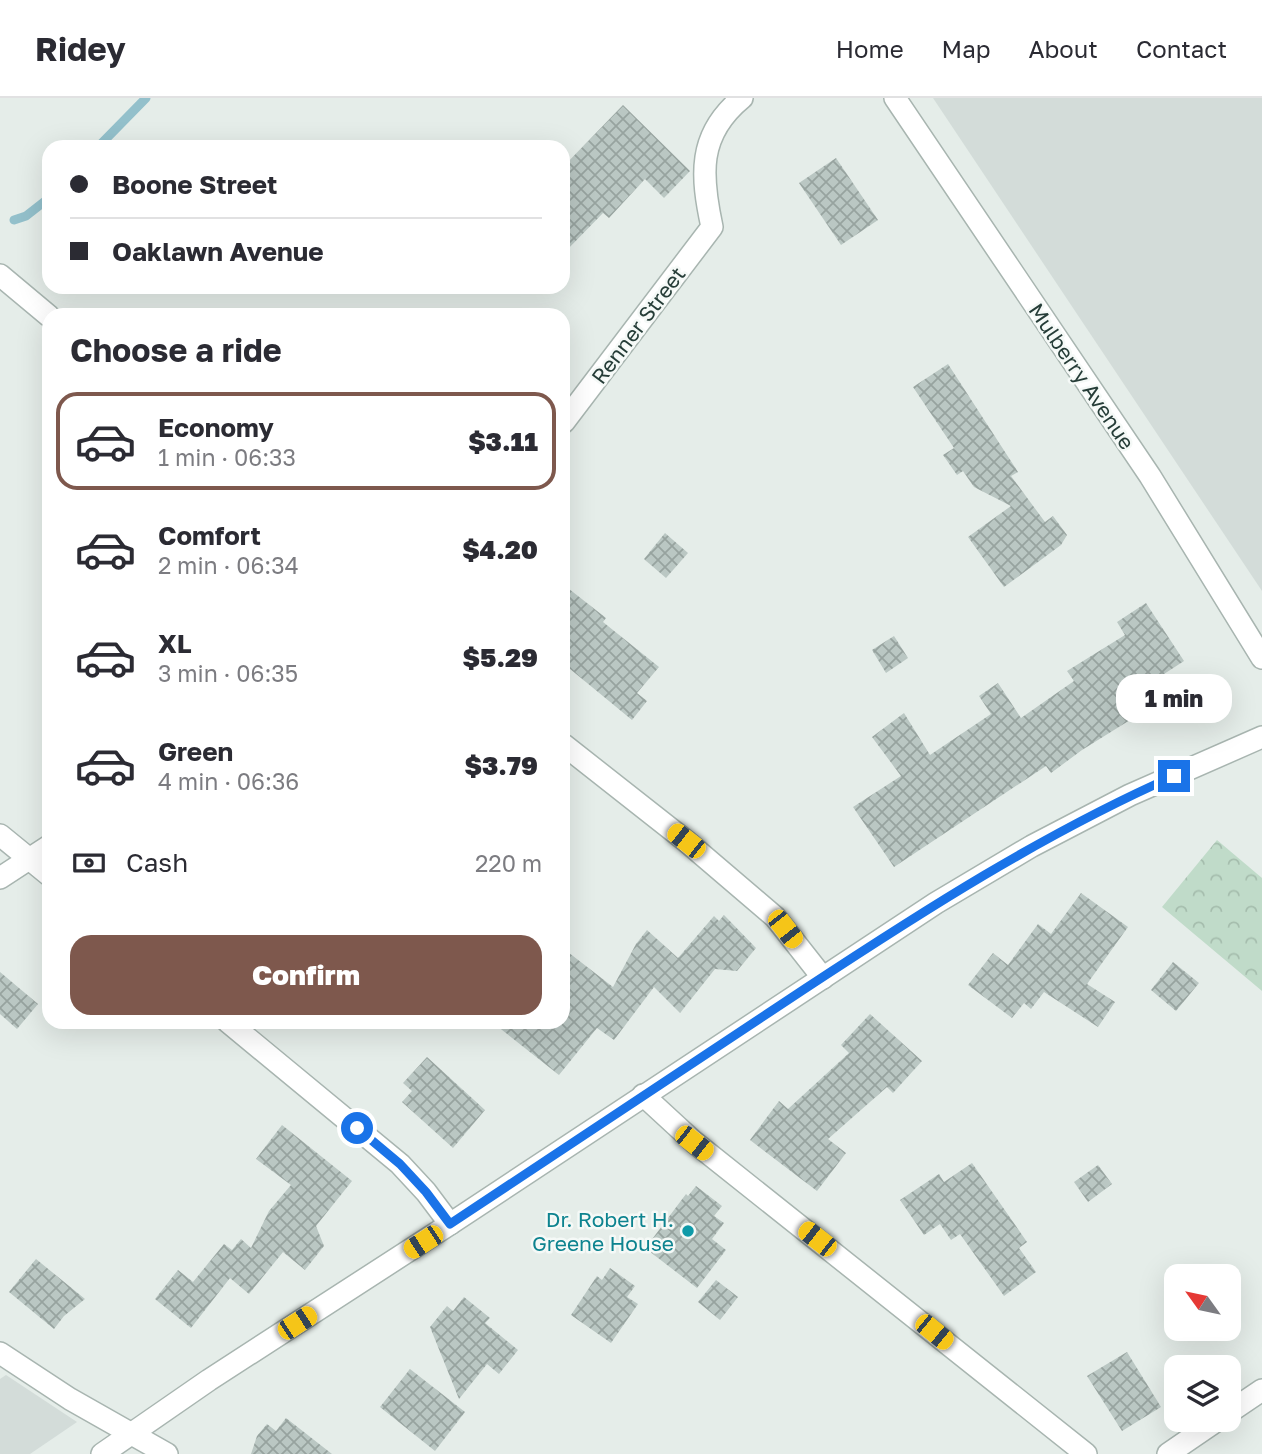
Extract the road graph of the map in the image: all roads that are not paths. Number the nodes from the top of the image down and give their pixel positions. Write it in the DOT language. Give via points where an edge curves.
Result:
graph roads {
  1 [pos="742,98"];
  2 [pos="895,98"];
  3 [pos="0,275"];
  4 [pos="42,310"];
  5 [pos="570,414"];
  6 [pos="1262,658"];
  7 [pos="1262,737"];
  8 [pos="570,750"];
  9 [pos="0,835"];
  10 [pos="42,851"];
  11 [pos="29,859"];
  12 [pos="42,869"];
  13 [pos="0,878"];
  14 [pos="822,978"];
  15 [pos="236,1029"];
  16 [pos="643,1096"];
  17 [pos="450,1224"];
  18 [pos="0,1353"];
  19 [pos="1262,1391"];
  20 [pos="1241,1405"];
  21 [pos="1200,1432"];
  22 [pos="131,1435"];
  23 [pos="102,1454"];
  24 [pos="167,1454"];
  25 [pos="1086,1454"];
  26 [pos="1168,1454"];
  1 -- 5 [label="street, Renner Street" via="727,110 706,146 705,192 712,227"];
  2 -- 6 [label="street, Mulberry Avenue" via="1150,476"];
  3 -- 4 [label="street"];
  7 -- 14 [label="street" via="1130,795 1032,846"];
  8 -- 14 [label="street" via="775,917"];
  9 -- 11 [label="street"];
  10 -- 11 [label="street"];
  11 -- 12 [label="street"];
  11 -- 13 [label="street"];
  14 -- 16 [label="street"];
  15 -- 17 [label="street" via="400,1164"];
  16 -- 17 [label="street"];
  16 -- 25 [label="street" via="694,1143"];
  17 -- 22 [label="street"];
  18 -- 22 [label="street"];
  19 -- 20 [label="street"];
  21 -- 26 [label="street"];
  22 -- 23 [label="street"];
  22 -- 24 [label="street"];
}
